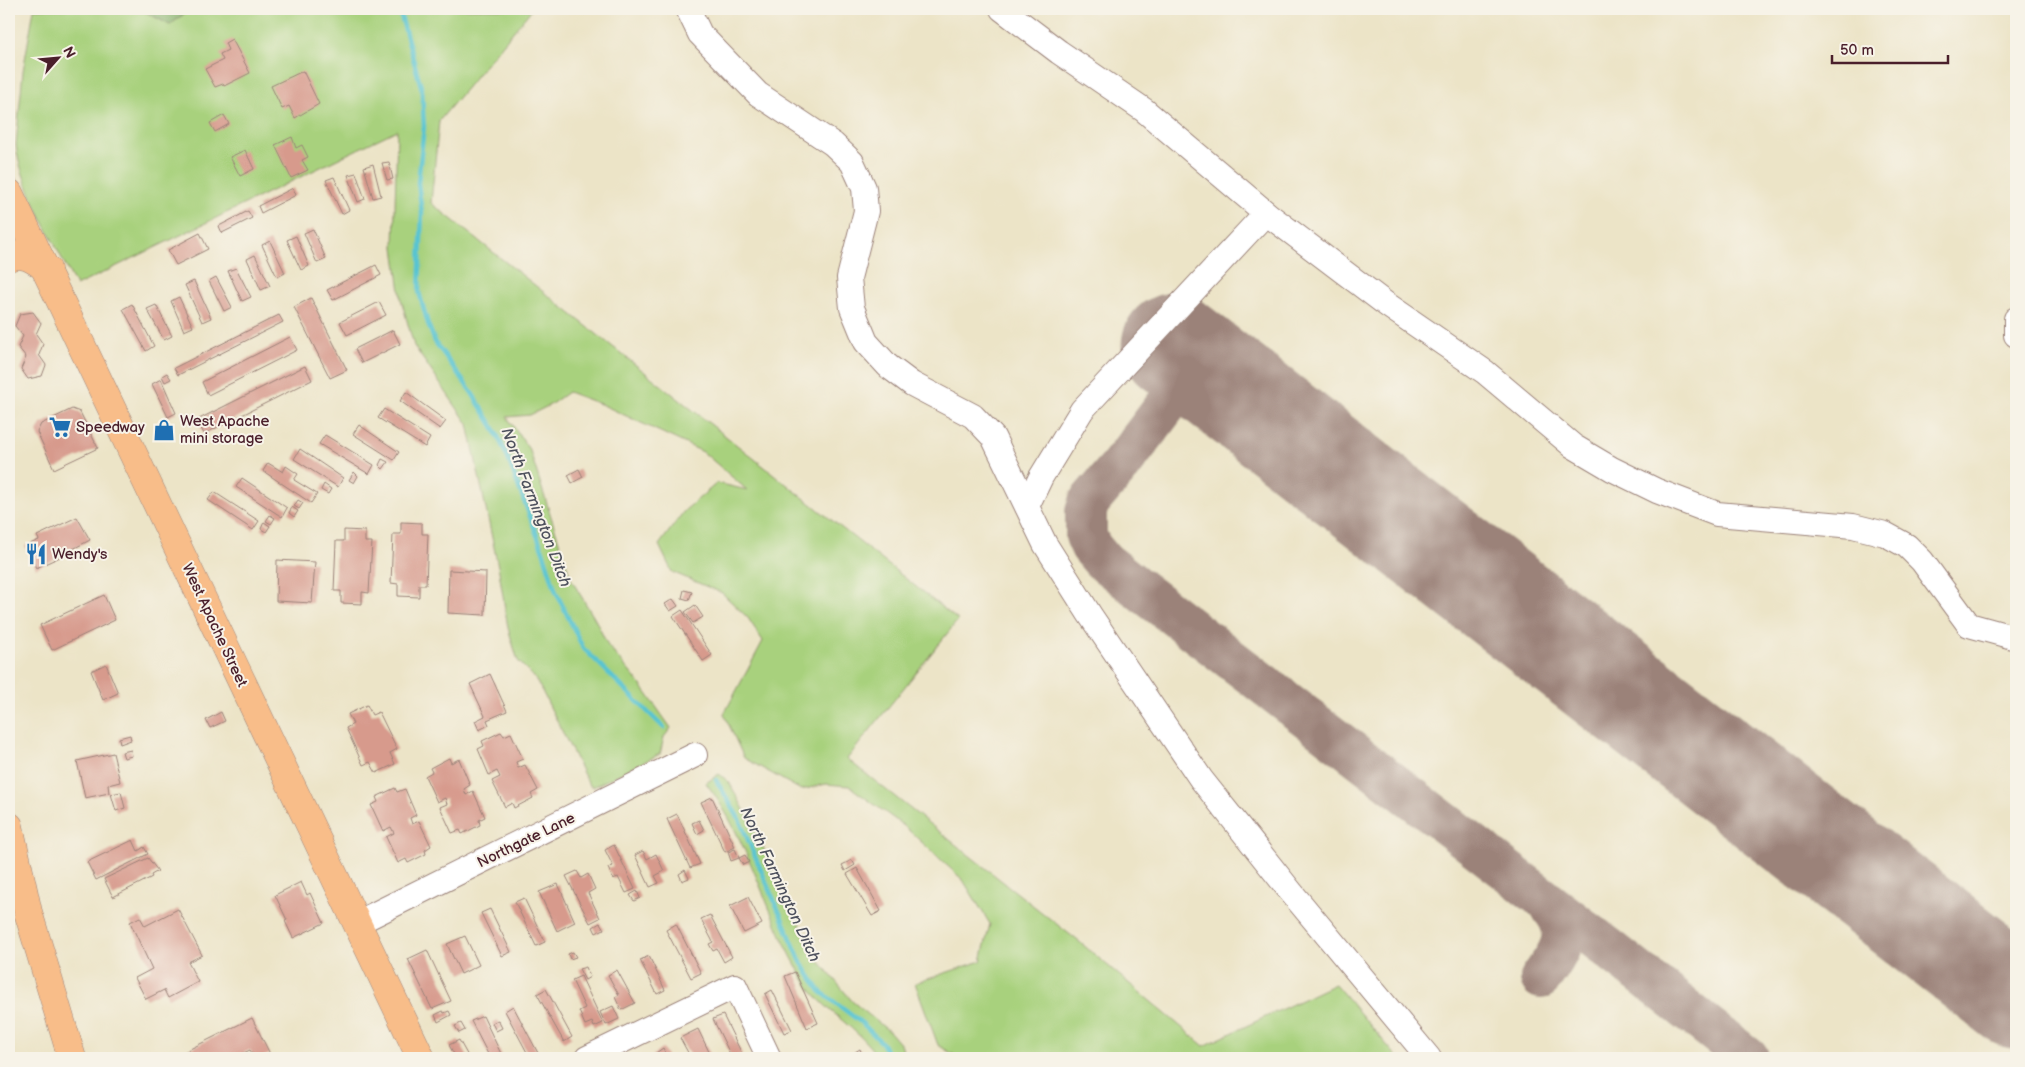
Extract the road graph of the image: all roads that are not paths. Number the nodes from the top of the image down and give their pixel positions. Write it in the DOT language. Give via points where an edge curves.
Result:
graph roads {
  1 [pos="688,9"];
  2 [pos="1002,9"];
  3 [pos="9,193"];
  4 [pos="1266,213"];
  5 [pos="9,257"];
  6 [pos="47,269"];
  7 [pos="2016,319"];
  8 [pos="2016,335"];
  9 [pos="1027,506"];
  10 [pos="2016,639"];
  11 [pos="695,755"];
  12 [pos="9,826"];
  13 [pos="13,864"];
  14 [pos="357,924"];
  15 [pos="72,1058"];
  16 [pos="421,1058"];
  17 [pos="587,1058"];
  18 [pos="769,1058"];
  19 [pos="1429,1058"];
  1 -- 9 [label="street" via="700,34 758,94 833,144 852,162 864,188 866,211 850,278 852,308 866,342 888,366 912,384 972,416 993,437"];
  2 -- 4 [label="street" via="1144,110"];
  3 -- 6 [label="main road, West Apache Street"];
  4 -- 9 [label="street" via="1082,410"];
  4 -- 10 [label="street" via="1386,304 1485,372 1574,446 1612,468 1657,491 1718,514 1853,526 1885,534 1907,546 1922,562 1969,625"];
  5 -- 6 [label="main road" via="20,254"];
  6 -- 14 [label="main road, West Apache Street"];
  7 -- 8 [label="street"];
  9 -- 19 [label="street" via="1045,544 1080,599 1201,779"];
  11 -- 14 [label="street, Northgate Lane"];
  12 -- 13 [label="main road"];
  13 -- 15 [label="main road"];
  14 -- 16 [label="main road, West Apache Street"];
  17 -- 18 [label="street" via="735,986"];
}
